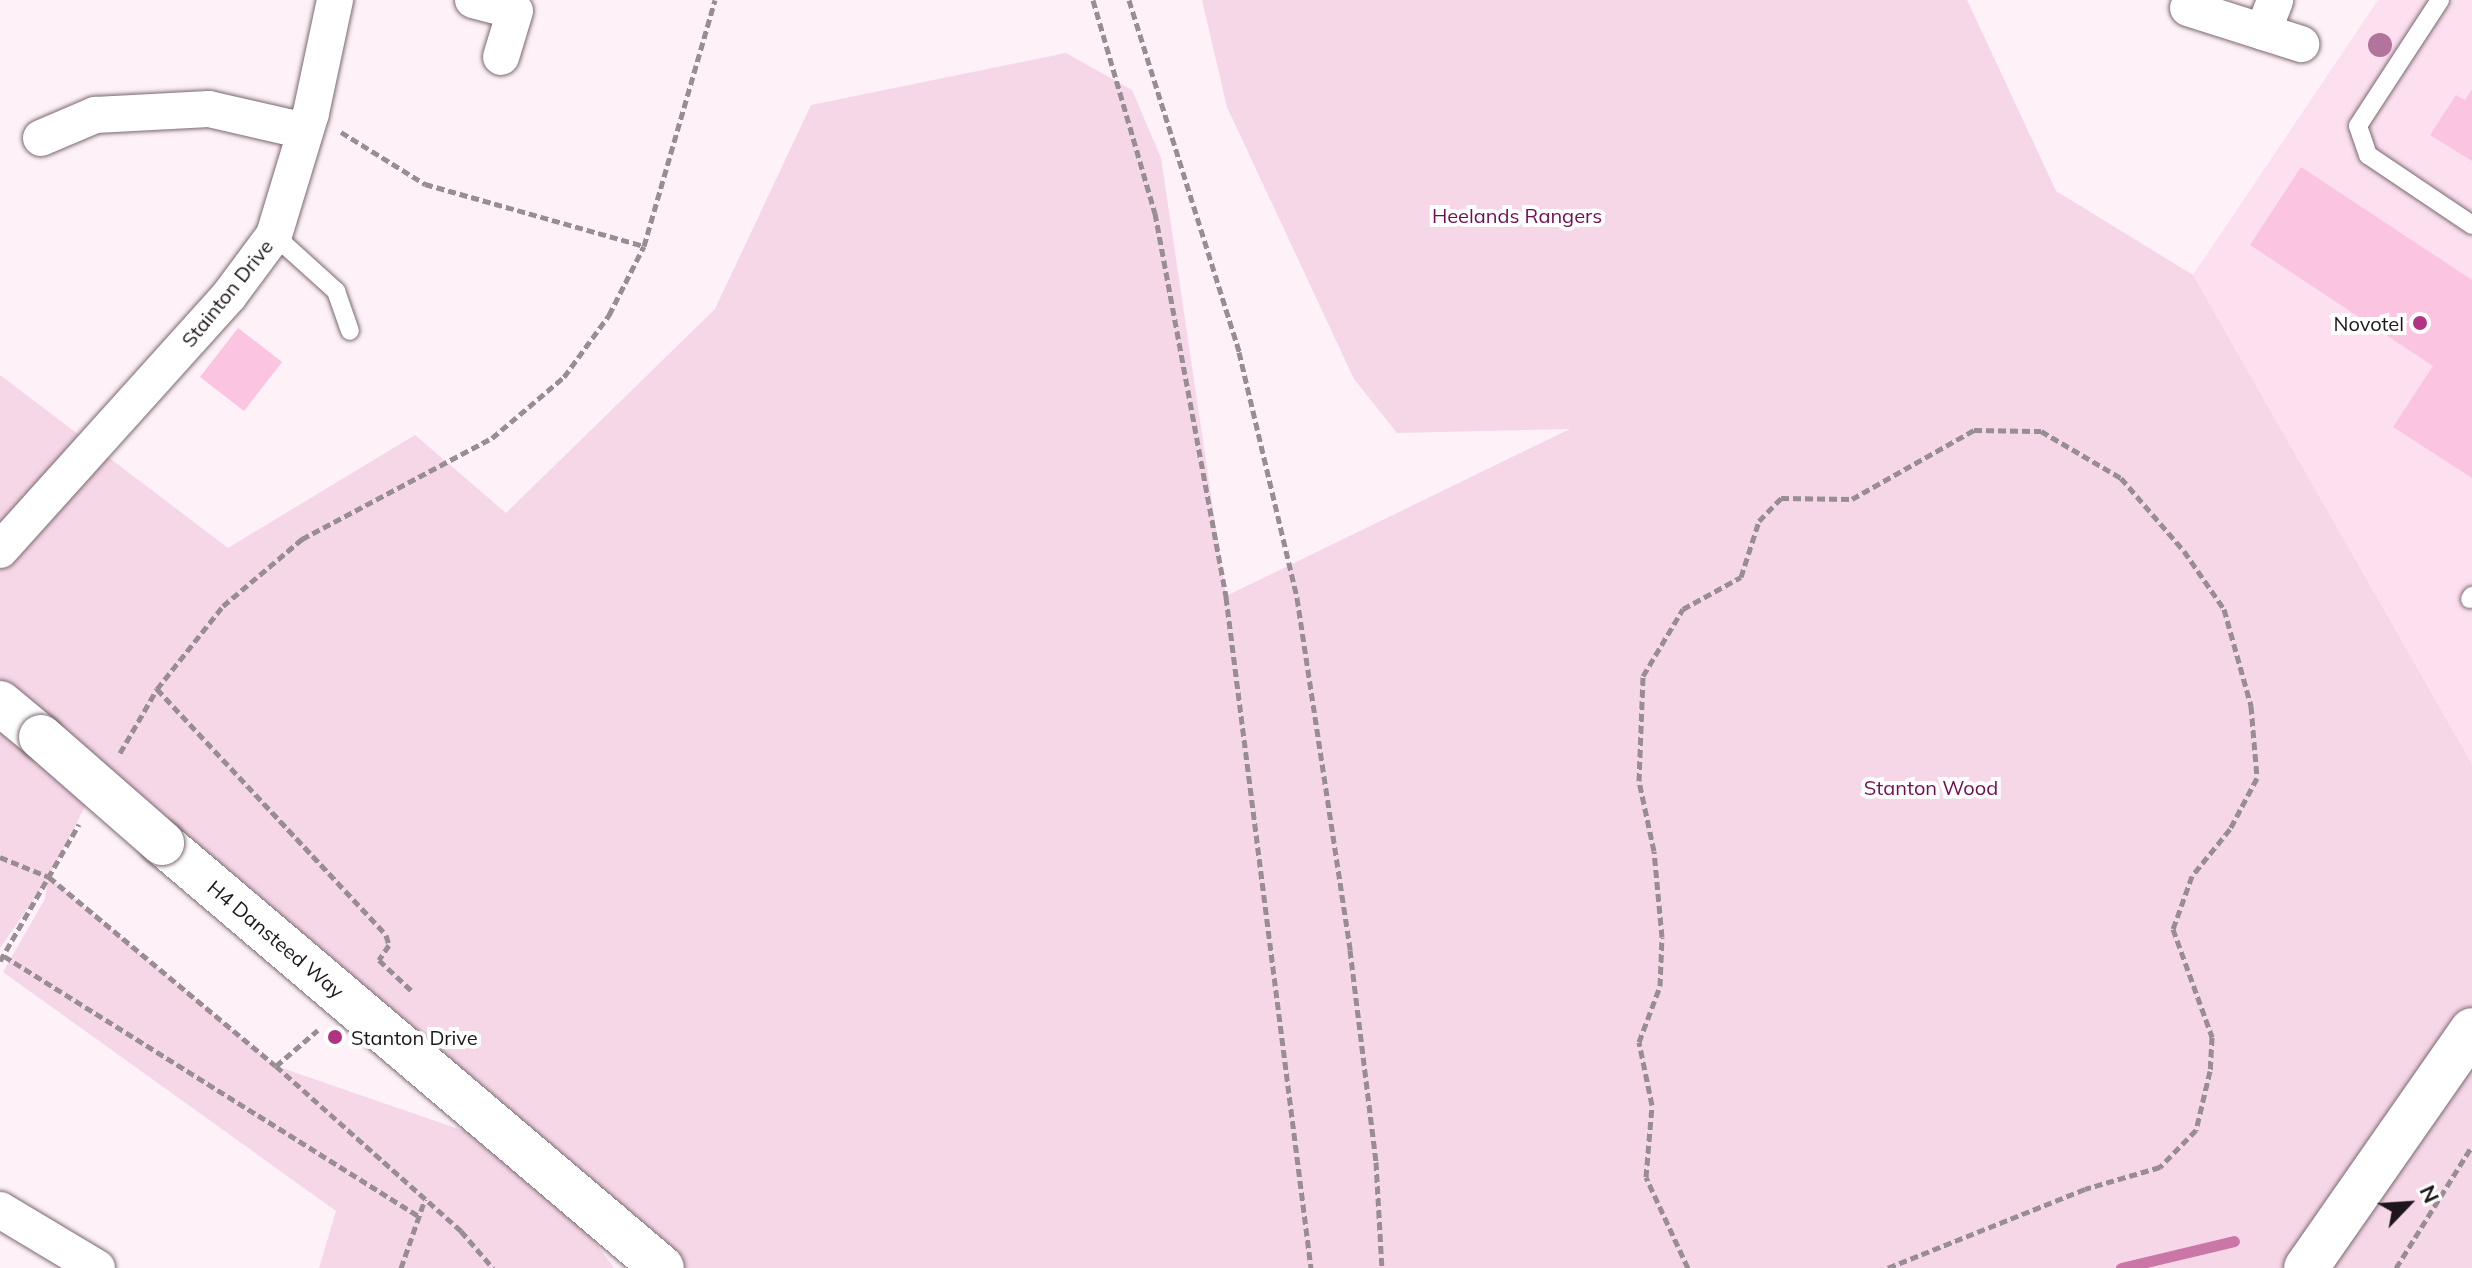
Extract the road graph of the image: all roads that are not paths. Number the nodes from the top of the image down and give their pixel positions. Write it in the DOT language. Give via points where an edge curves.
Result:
graph roads {
  1 [pos="335,0"];
  2 [pos="473,0"];
  3 [pos="2440,0"];
  4 [pos="2188,8"];
  5 [pos="2269,16"];
  6 [pos="2301,44"];
  7 [pos="501,57"];
  8 [pos="308,122"];
  9 [pos="41,138"];
  10 [pos="2472,225"];
  11 [pos="274,235"];
  12 [pos="350,331"];
  13 [pos="5,539"];
  14 [pos="0,703"];
  15 [pos="2472,1030"];
  16 [pos="0,1210"];
  17 [pos="97,1268"];
  18 [pos="662,1268"];
  19 [pos="2306,1268"];
  1 -- 8 [label="street, Stainton Drive"];
  2 -- 7 [label="street" via="515,11"];
  3 -- 10 [label="lane" via="2358,126 2368,155"];
  4 -- 5 [label="street"];
  5 -- 6 [label="street"];
  8 -- 9 [label="street" via="209,109 95,115"];
  8 -- 11 [label="street, Stainton Drive"];
  11 -- 12 [label="lane" via="336,291"];
  11 -- 13 [label="street, Stainton Drive" via="228,297"];
  14 -- 18 [label="street, H4 Dansteed Way, bridge"];
  15 -- 19 [label="street"];
  16 -- 17 [label="street"];
}
